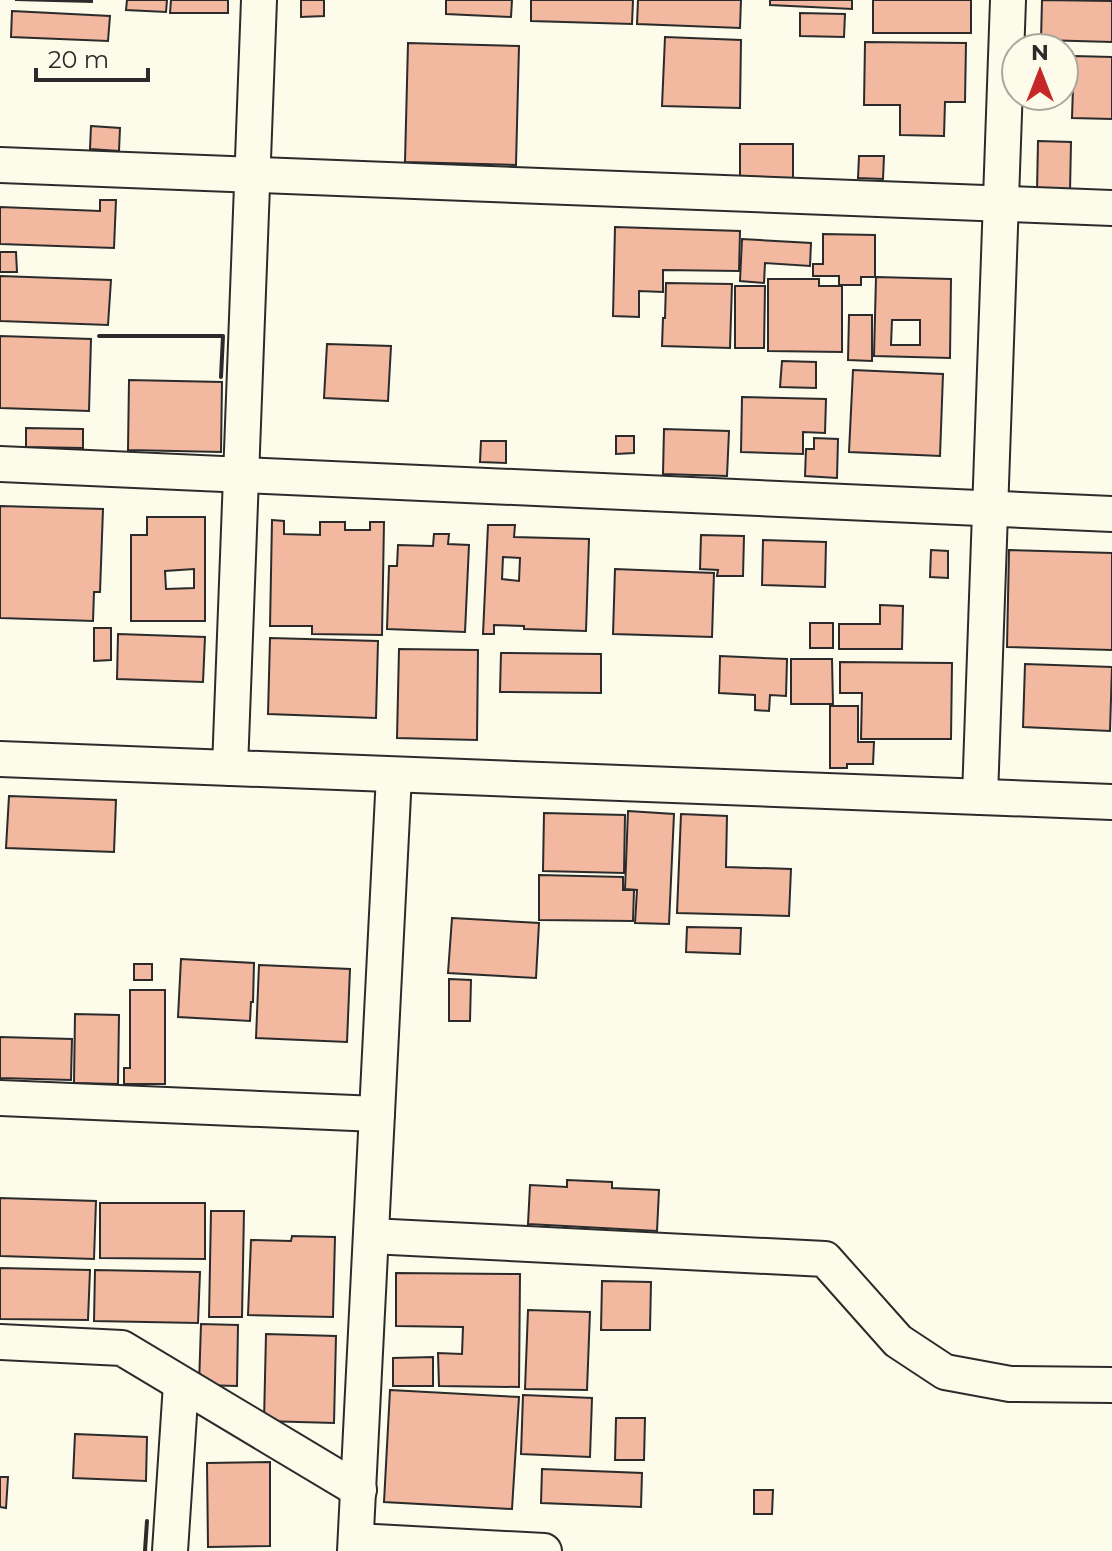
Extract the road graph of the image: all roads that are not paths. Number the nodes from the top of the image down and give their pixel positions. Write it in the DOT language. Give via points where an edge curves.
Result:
graph roads {
  1 [pos="259,0"];
  2 [pos="1008,0"];
  3 [pos="0,165"];
  4 [pos="252,175"];
  5 [pos="1001,204"];
  6 [pos="1112,208"];
  7 [pos="0,464"];
  8 [pos="240,475"];
  9 [pos="990,509"];
  10 [pos="1112,514"];
  11 [pos="0,759"];
  12 [pos="230,768"];
  13 [pos="394,775"];
  14 [pos="980,797"];
  15 [pos="1112,802"];
  16 [pos="0,1098"];
  17 [pos="377,1114"];
  18 [pos="371,1236"];
  19 [pos="0,1342"];
  20 [pos="181,1384"];
  21 [pos="1112,1385"];
  22 [pos="359,1490"];
  23 [pos="355,1546"];
  24 [pos="170,1551"];
  25 [pos="542,1551"];
  1 -- 4 [label="street"];
  2 -- 5 [label="street"];
  3 -- 4 [label="street"];
  4 -- 5 [label="street"];
  4 -- 8 [label="street"];
  5 -- 6 [label="street"];
  5 -- 9 [label="street"];
  7 -- 8 [label="street"];
  8 -- 9 [label="street"];
  8 -- 12 [label="street"];
  9 -- 10 [label="street"];
  9 -- 14 [label="street"];
  11 -- 12 [label="street"];
  12 -- 13 [label="street"];
  13 -- 14 [label="street"];
  13 -- 17 [label="street"];
  14 -- 15 [label="street"];
  16 -- 17 [label="street"];
  17 -- 18 [label="street"];
  18 -- 21 [label="street" via="825,1259 898,1341 945,1372 1010,1384"];
  18 -- 22 [label="street"];
  19 -- 20 [label="street" via="122,1348"];
  20 -- 22 [label="street"];
  20 -- 24 [label="street"];
  22 -- 23 [label="street"];
  23 -- 25 [label="street"];
}
